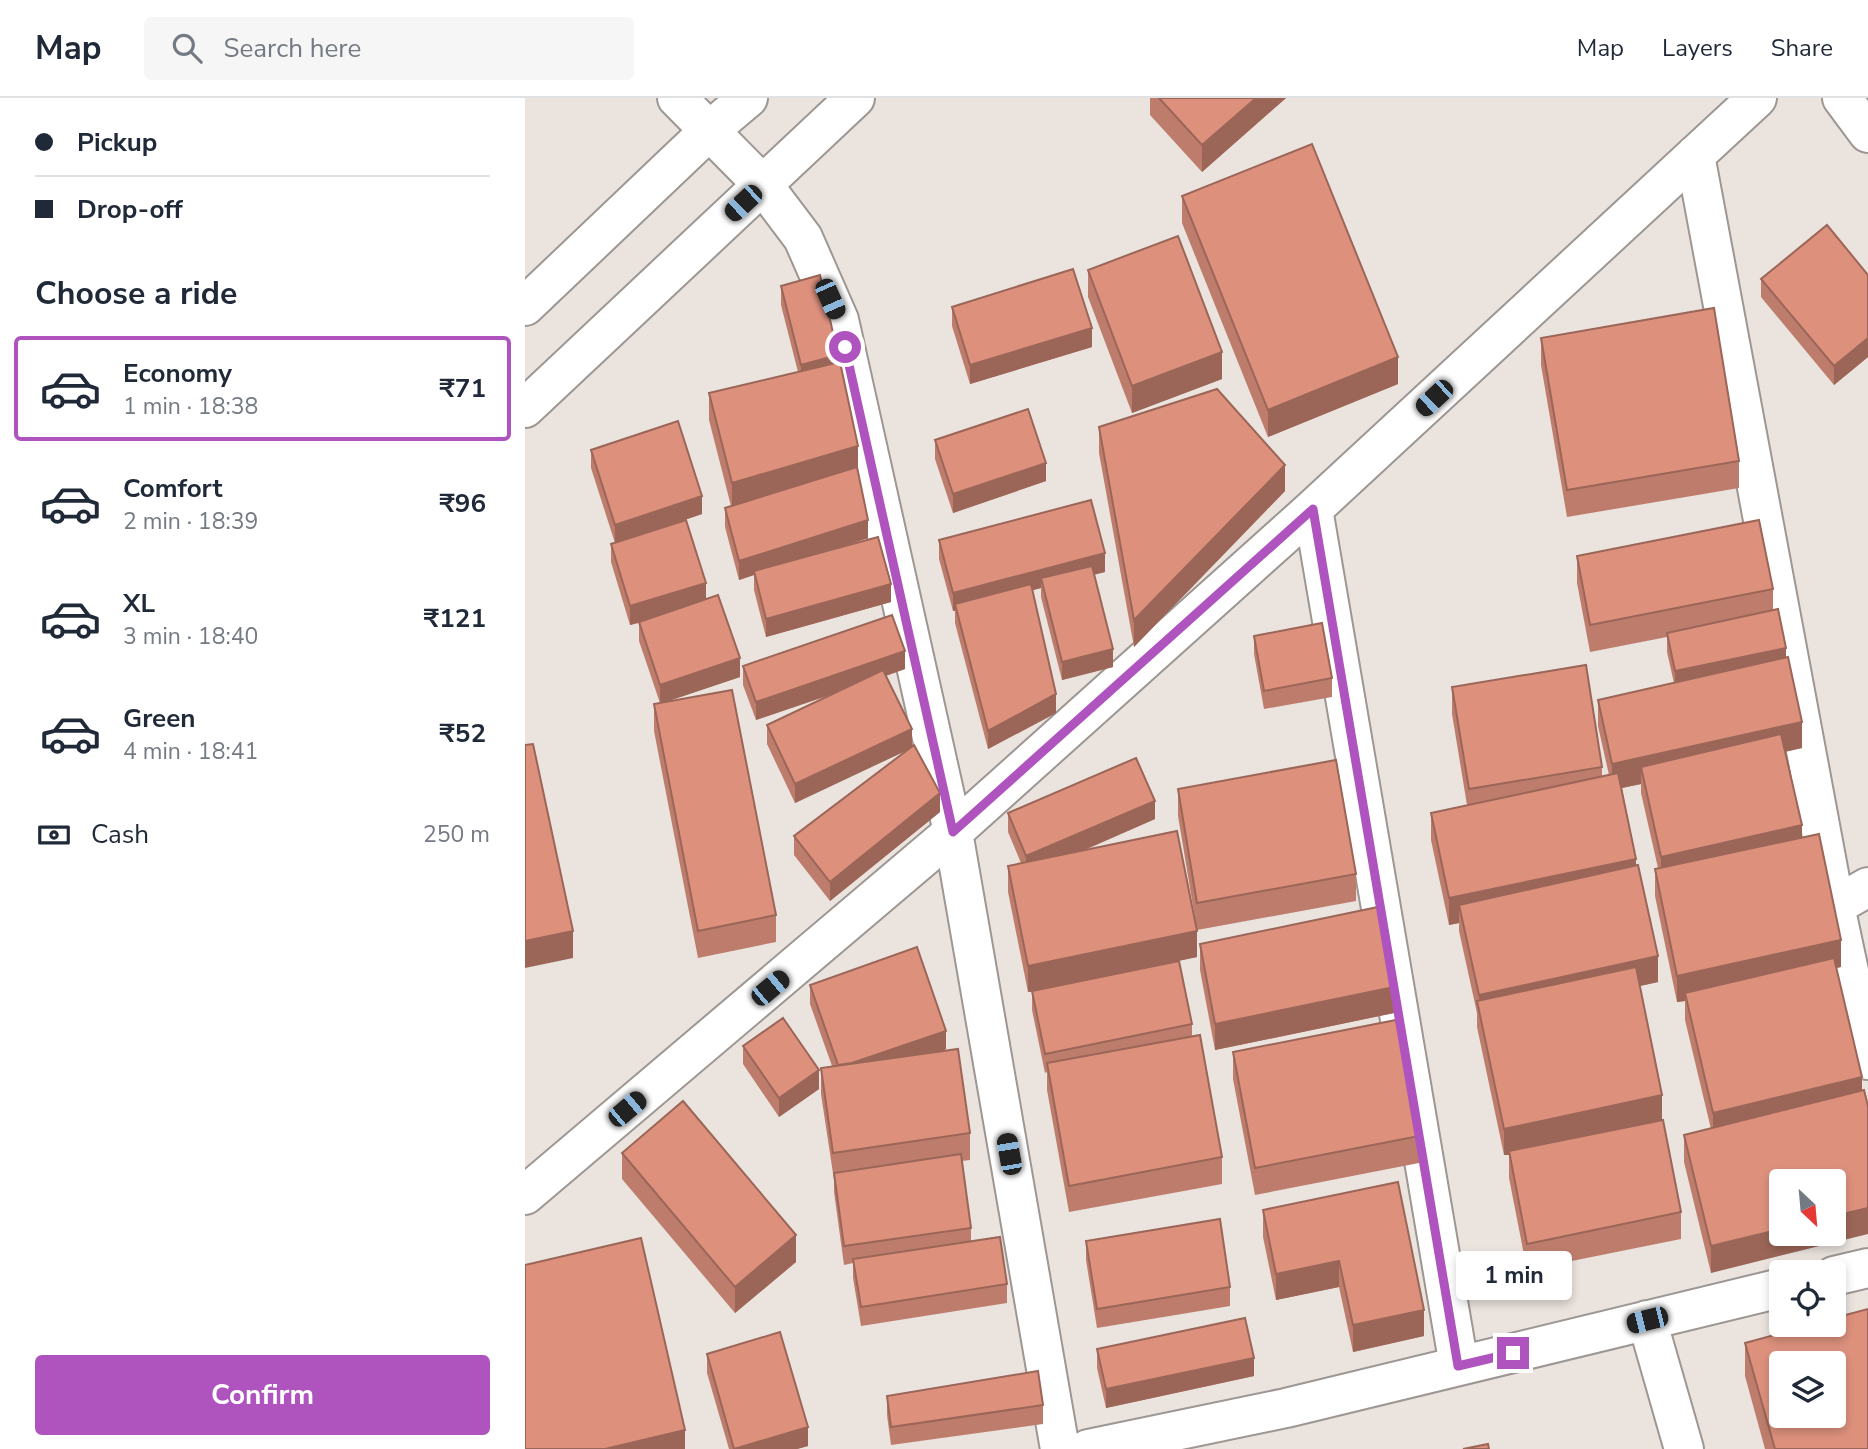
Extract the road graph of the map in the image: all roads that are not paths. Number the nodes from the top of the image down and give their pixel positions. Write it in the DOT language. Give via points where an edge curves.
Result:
graph roads {
  1 [pos="677,98"];
  2 [pos="748,98"];
  3 [pos="855,98"];
  4 [pos="1757,98"];
  5 [pos="1842,98"];
  6 [pos="710,130"];
  7 [pos="1868,133"];
  8 [pos="1695,155"];
  9 [pos="763,185"];
  10 [pos="525,306"];
  11 [pos="525,408"];
  12 [pos="1313,509"];
  13 [pos="953,832"];
  14 [pos="1868,887"];
  15 [pos="1835,906"];
  16 [pos="1868,1060"];
  17 [pos="525,1195"];
  18 [pos="1868,1268"];
  19 [pos="1846,1273"];
  20 [pos="1769,1292"];
  21 [pos="1647,1320"];
  22 [pos="1458,1366"];
  23 [pos="1060,1449"];
  24 [pos="1088,1449"];
  25 [pos="1684,1449"];
  1 -- 6 [label="street"];
  2 -- 6 [label="street"];
  3 -- 9 [label="street"];
  4 -- 8 [label="street"];
  5 -- 7 [label="street"];
  6 -- 9 [label="street"];
  6 -- 10 [label="street"];
  8 -- 12 [label="street"];
  8 -- 15 [label="street"];
  9 -- 11 [label="street"];
  9 -- 13 [label="street" via="803,238 839,320"];
  12 -- 13 [label="street"];
  12 -- 22 [label="street"];
  13 -- 17 [label="street"];
  13 -- 23 [label="street"];
  14 -- 15 [label="street"];
  15 -- 16 [label="street"];
  18 -- 19 [label="street"];
  20 -- 21 [label="street"];
  21 -- 22 [label="street"];
  21 -- 25 [label="street"];
  22 -- 24 [label="street"];
}
